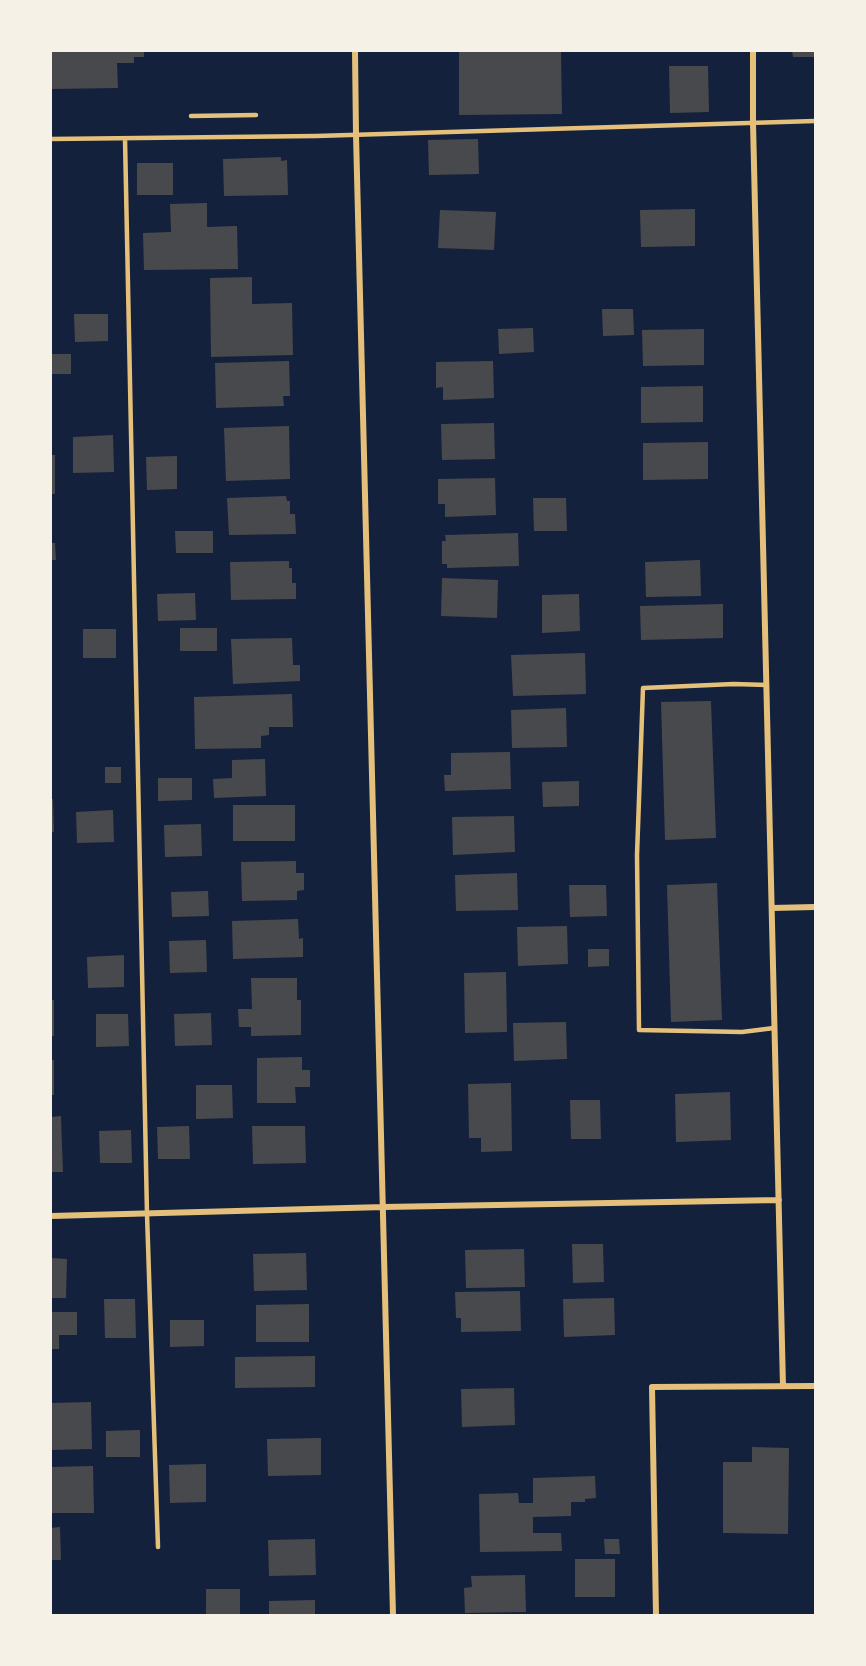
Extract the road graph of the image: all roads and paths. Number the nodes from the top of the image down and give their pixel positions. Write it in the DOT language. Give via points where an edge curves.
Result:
graph roads {
  1 [pos="355,51"];
  2 [pos="753,51"];
  3 [pos="256,115"];
  4 [pos="191,116"];
  5 [pos="815,121"];
  6 [pos="753,123"];
  7 [pos="356,135"];
  8 [pos="125,139"];
  9 [pos="51,140"];
  10 [pos="766,685"];
  11 [pos="815,907"];
  12 [pos="772,908"];
  13 [pos="774,1028"];
  14 [pos="779,1200"];
  15 [pos="384,1207"];
  16 [pos="147,1214"];
  17 [pos="51,1216"];
  18 [pos="783,1386"];
  19 [pos="815,1386"];
  20 [pos="158,1547"];
  21 [pos="393,1615"];
  22 [pos="656,1615"];
  1 -- 7 [label="street"];
  2 -- 6 [label="street"];
  3 -- 4 [label="lane"];
  5 -- 6 [label="lane"];
  6 -- 7 [label="lane"];
  6 -- 10 [label="street"];
  7 -- 8 [label="lane"];
  7 -- 15 [label="street"];
  8 -- 9 [label="lane"];
  8 -- 16 [label="lane"];
  10 -- 12 [label="street"];
  10 -- 13 [label="lane" via="643,688 637,855 639,1030 742,1032"];
  11 -- 12 [label="street"];
  12 -- 13 [label="street"];
  13 -- 14 [label="street"];
  14 -- 15 [label="street"];
  14 -- 18 [label="street"];
  15 -- 16 [label="street"];
  15 -- 21 [label="street"];
  16 -- 17 [label="street"];
  16 -- 20 [label="lane"];
  18 -- 19 [label="street"];
  18 -- 22 [label="street" via="652,1387"];
}
